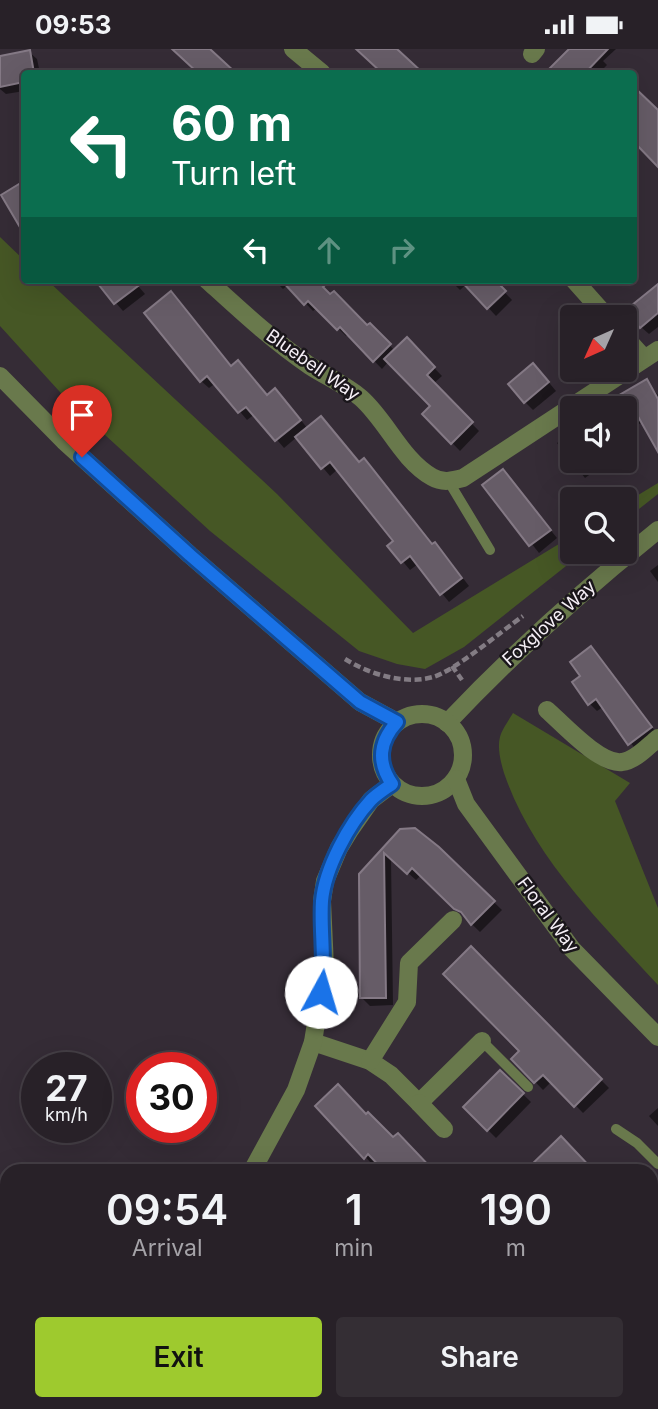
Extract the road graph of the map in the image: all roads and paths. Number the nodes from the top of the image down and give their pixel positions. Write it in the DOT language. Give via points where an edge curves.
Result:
graph roads {
  1 [pos="293,49"];
  2 [pos="318,70"];
  3 [pos="211,284"];
  4 [pos="578,284"];
  5 [pos="596,305"];
  6 [pos="651,354"];
  7 [pos="0,376"];
  8 [pos="449,482"];
  9 [pos="658,530"];
  10 [pos="490,550"];
  11 [pos="533,607"];
  12 [pos="341,657"];
  13 [pos="547,710"];
  14 [pos="397,722"];
  15 [pos="447,723"];
  16 [pos="658,738"];
  17 [pos="456,779"];
  18 [pos="392,784"];
  19 [pos="453,920"];
  20 [pos="658,1037"];
  21 [pos="482,1041"];
  22 [pos="313,1042"];
  23 [pos="370,1061"];
  24 [pos="528,1087"];
  25 [pos="419,1103"];
  26 [pos="444,1129"];
  27 [pos="616,1129"];
  28 [pos="256,1164"];
  29 [pos="658,1164"];
  1 -- 2 [label="street"];
  3 -- 8 [label="street, Bluebell Way" via="310,366 358,395 410,459 434,479"];
  4 -- 5 [label="street"];
  6 -- 8 [label="street" via="463,478"];
  7 -- 14 [label="street" via="190,555 360,702"];
  8 -- 10 [label="lane"];
  9 -- 15 [label="street, Foxglove Way" via="589,585"];
  11 -- 12 [label="path" via="435,677 409,680 364,671"];
  13 -- 16 [label="street" via="609,760 632,758"];
  14 -- 15 [label="street" via="422,714"];
  14 -- 18 [label="street" via="382,745 384,773"];
  15 -- 17 [label="street" via="461,743"];
  17 -- 18 [label="street" via="447,788 425,796 413,796"];
  17 -- 20 [label="street, Floral Way" via="466,804 572,949"];
  18 -- 22 [label="street" via="371,800 350,830 326,881 322,901 325,967"];
  19 -- 23 [label="street" via="409,963 407,1002"];
  21 -- 24 [label="lane"];
  21 -- 25 [label="street"];
  22 -- 23 [label="street"];
  22 -- 28 [label="street" via="296,1090"];
  23 -- 25 [label="street"];
  25 -- 26 [label="street"];
  27 -- 29 [label="lane"];
}
